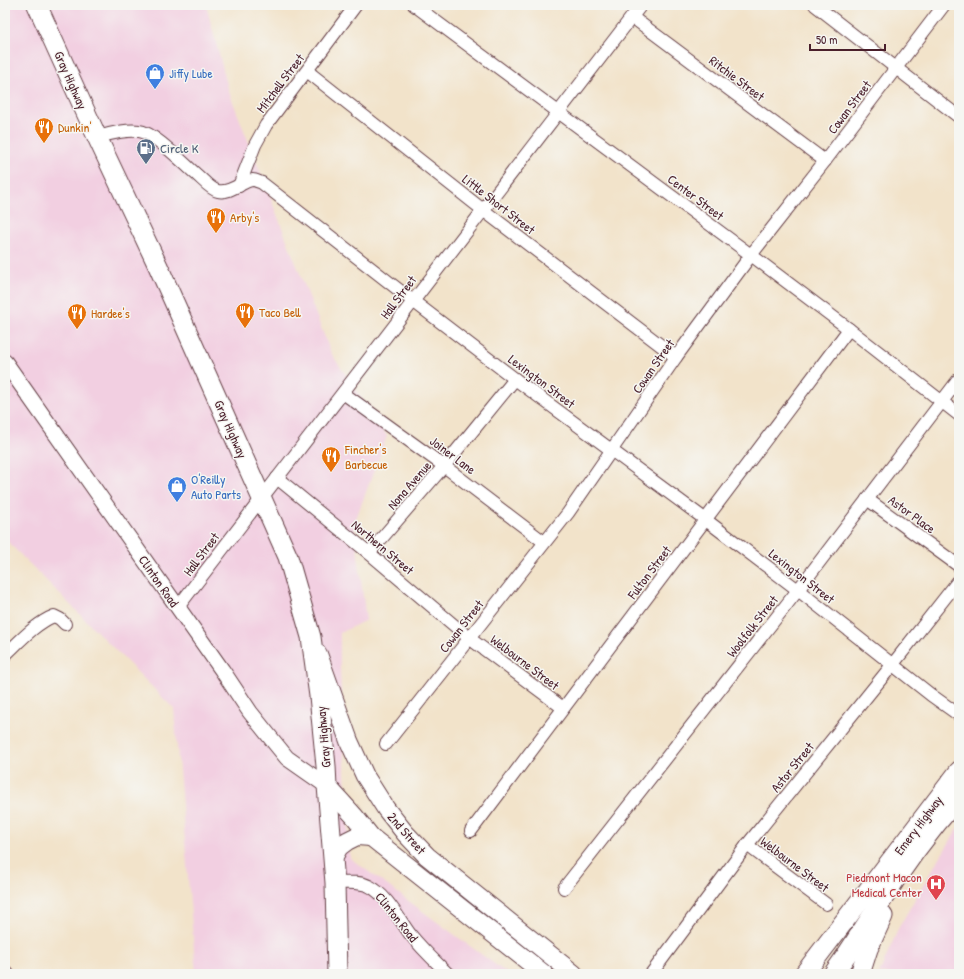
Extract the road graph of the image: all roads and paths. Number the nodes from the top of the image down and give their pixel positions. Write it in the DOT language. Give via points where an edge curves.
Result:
graph roads {
  1 [pos="37,5"];
  2 [pos="356,5"];
  3 [pos="414,5"];
  4 [pos="641,5"];
  5 [pos="815,5"];
  6 [pos="944,5"];
  7 [pos="632,17"];
  8 [pos="896,68"];
  9 [pos="307,71"];
  10 [pos="558,112"];
  11 [pos="959,117"];
  12 [pos="96,137"];
  13 [pos="825,161"];
  14 [pos="239,186"];
  15 [pos="483,210"];
  16 [pos="751,255"];
  17 [pos="413,301"];
  18 [pos="848,329"];
  19 [pos="676,358"];
  20 [pos="5,362"];
  21 [pos="514,379"];
  22 [pos="959,379"];
  23 [pos="343,392"];
  24 [pos="942,401"];
  25 [pos="959,415"];
  26 [pos="611,450"];
  27 [pos="444,466"];
  28 [pos="277,478"];
  29 [pos="261,497"];
  30 [pos="867,500"];
  31 [pos="706,520"];
  32 [pos="544,542"];
  33 [pos="369,552"];
  34 [pos="959,566"];
  35 [pos="959,580"];
  36 [pos="798,590"];
  37 [pos="178,607"];
  38 [pos="65,624"];
  39 [pos="311,637"];
  40 [pos="469,638"];
  41 [pos="5,655"];
  42 [pos="893,664"];
  43 [pos="563,708"];
  44 [pos="959,714"];
  45 [pos="386,744"];
  46 [pos="959,771"];
  47 [pos="327,786"];
  48 [pos="959,797"];
  49 [pos="471,832"];
  50 [pos="371,837"];
  51 [pos="747,845"];
  52 [pos="918,848"];
  53 [pos="334,858"];
  54 [pos="335,883"];
  55 [pos="564,888"];
  56 [pos="826,904"];
  57 [pos="5,971"];
  58 [pos="807,972"];
  59 [pos="8,974"];
  60 [pos="337,974"];
  61 [pos="448,974"];
  62 [pos="544,974"];
  63 [pos="574,974"];
  64 [pos="651,974"];
  65 [pos="833,974"];
  66 [pos="860,974"];
  1 -- 12 [label="highway, Gray Highway"];
  2 -- 9 [label="street, Mitchell Street"];
  3 -- 10 [label="street, Center Street"];
  4 -- 7 [label="street, Hall Street"];
  5 -- 8 [label="street"];
  6 -- 8 [label="street, Cowan Street"];
  7 -- 10 [label="street, Hall Street"];
  7 -- 13 [label="street, Ritchie Street"];
  8 -- 11 [label="street"];
  8 -- 13 [label="street, Cowan Street"];
  9 -- 14 [label="street, Mitchell Street" via="266,125"];
  9 -- 15 [label="street, Little Short Street"];
  10 -- 15 [label="street, Hall Street"];
  10 -- 16 [label="street, Center Street"];
  12 -- 14 [label="street, Lexington Street" via="140,130 162,143 218,191"];
  12 -- 29 [label="highway, Gray Highway" via="158,266"];
  13 -- 16 [label="street, Cowan Street"];
  14 -- 17 [label="street, Lexington Street" via="252,180 262,183"];
  15 -- 17 [label="street, Hall Street"];
  15 -- 19 [label="street, Little Short Street"];
  16 -- 18 [label="street, Center Street"];
  16 -- 19 [label="street, Cowan Street"];
  17 -- 21 [label="street, Lexington Street"];
  17 -- 23 [label="street, Hall Street"];
  18 -- 24 [label="street, Center Street"];
  18 -- 31 [label="street, Fulton Street"];
  19 -- 26 [label="street, Cowan Street"];
  20 -- 37 [label="street, Clinton Road"];
  21 -- 26 [label="street, Lexington Street"];
  21 -- 27 [label="street, Nona Avenue"];
  22 -- 24 [label="street, Woolfolk Street"];
  23 -- 27 [label="street, Joiner Lane"];
  23 -- 28 [label="street, Hall Street"];
  24 -- 25 [label="street, Center Street"];
  24 -- 30 [label="street, Woolfolk Street"];
  26 -- 31 [label="street, Lexington Street"];
  26 -- 32 [label="street, Cowan Street"];
  27 -- 32 [label="street, Joiner Lane"];
  27 -- 33 [label="street, Nona Avenue"];
  28 -- 29 [label="street, Hall Street"];
  28 -- 33 [label="street, Northern Street"];
  29 -- 37 [label="street, Hall Street"];
  29 -- 39 [label="highway, Gray Highway" via="288,557"];
  30 -- 34 [label="street, Astor Place"];
  30 -- 36 [label="street, Woolfolk Street"];
  31 -- 36 [label="street, Lexington Street"];
  31 -- 43 [label="street, Fulton Street"];
  32 -- 40 [label="street, Cowan Street"];
  33 -- 40 [label="street, Northern Street"];
  35 -- 42 [label="street, Astor Street"];
  36 -- 42 [label="street, Lexington Street"];
  36 -- 55 [label="street, Woolfolk Street"];
  37 -- 47 [label="street, Clinton Road" via="250,712 287,758"];
  38 -- 41 [label="street" via="54,616 48,618"];
  39 -- 47 [label="highway, Gray Highway" via="321,710"];
  39 -- 63 [label="main road, 2nd Street" via="365,776 386,809 428,856"];
  40 -- 43 [label="street, Welbourne Street"];
  40 -- 45 [label="street, Cowan Street"];
  42 -- 44 [label="street, Lexington Street"];
  42 -- 51 [label="street, Astor Street"];
  43 -- 49 [label="street, Fulton Street"];
  46 -- 58 [label="highway, Emery Highway"];
  47 -- 50 [label="main road, 2nd Street"];
  47 -- 53 [label="highway, Gray Highway"];
  48 -- 52 [label="highway, Emery Highway"];
  50 -- 53 [label="main road" via="358,836 347,841 339,847"];
  50 -- 62 [label="main road, 2nd Street"];
  51 -- 56 [label="street, Welbourne Street"];
  51 -- 64 [label="street, Astor Street"];
  52 -- 65 [label="highway, Emery Highway"];
  52 -- 66 [label="highway" via="868,949"];
  53 -- 54 [label="highway, Gray Highway"];
  54 -- 60 [label="highway, Gray Highway"];
  54 -- 61 [label="street, Clinton Road" via="360,883 377,891 410,934"];
  57 -- 59 [label="street"];
}
